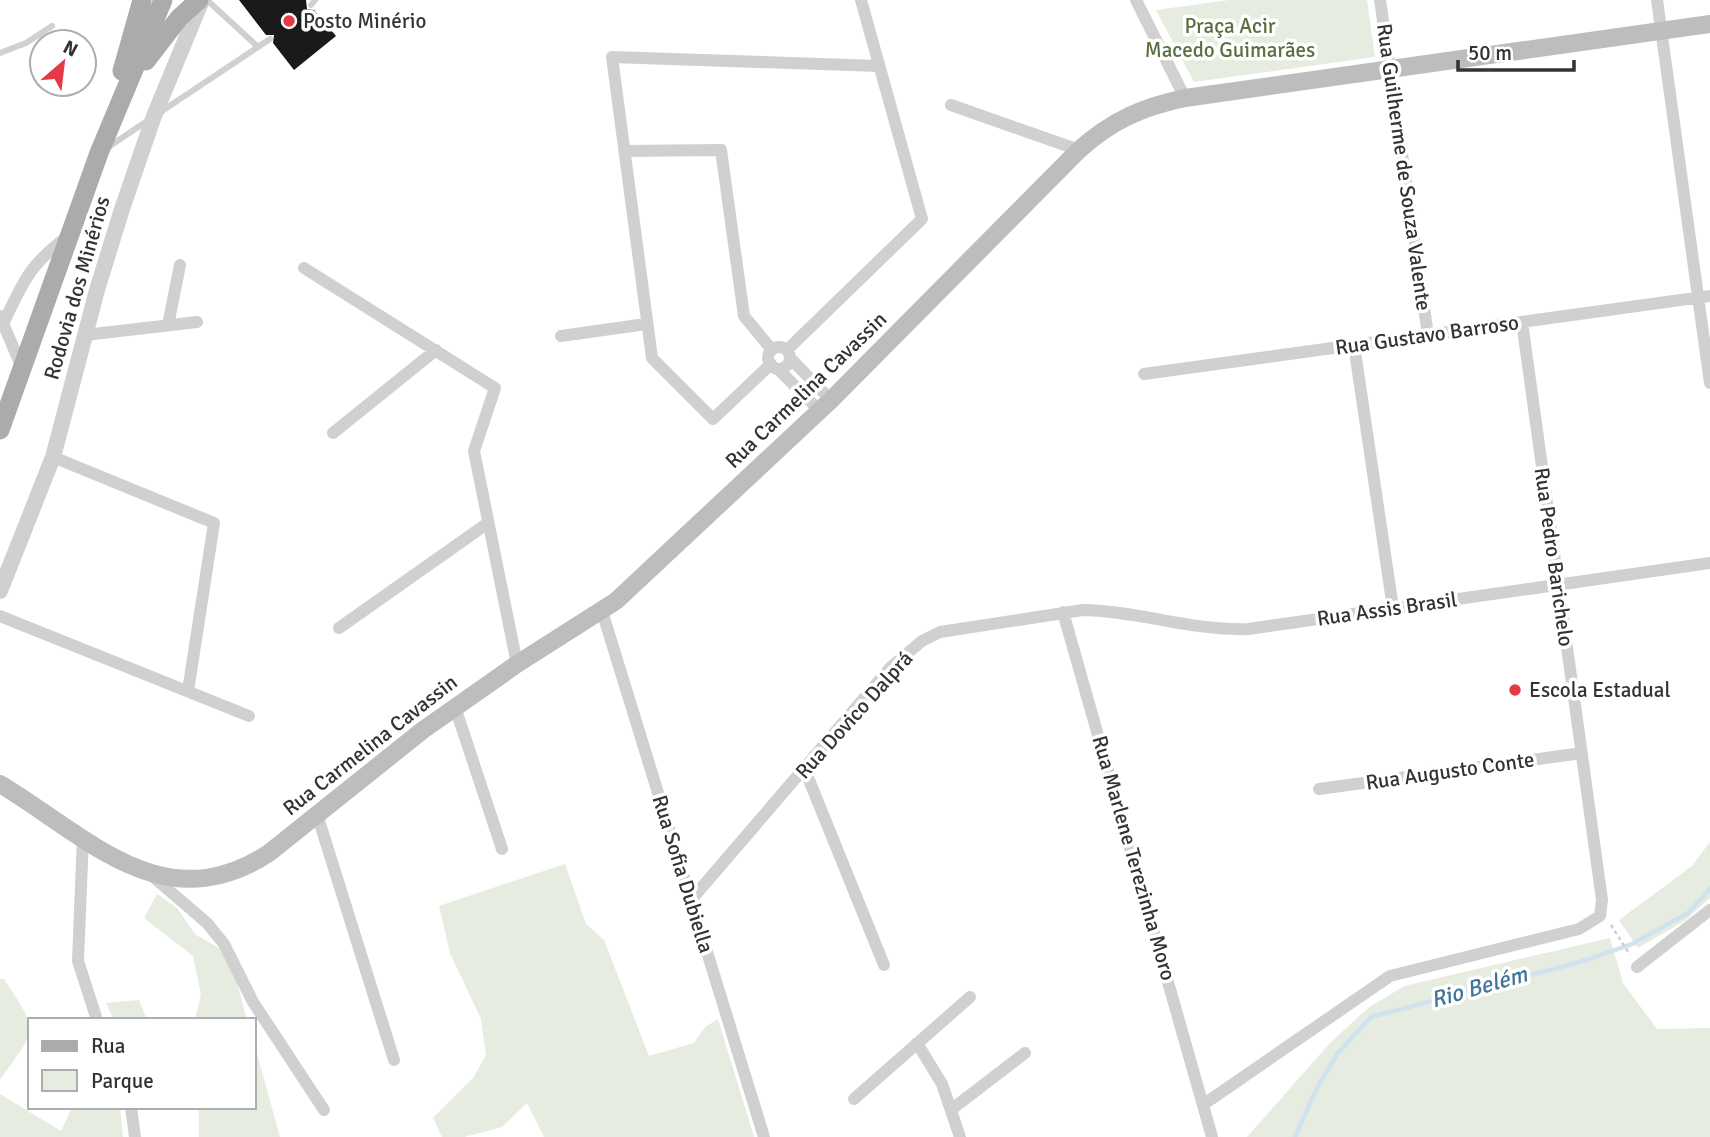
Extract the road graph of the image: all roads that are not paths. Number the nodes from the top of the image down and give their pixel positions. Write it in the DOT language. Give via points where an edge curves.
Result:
graph roads {
  1 [pos="142,0"];
  2 [pos="163,0"];
  3 [pos="200,0"];
  4 [pos="207,0"];
  5 [pos="861,0"];
  6 [pos="1136,0"];
  7 [pos="1380,0"];
  8 [pos="1657,0"];
  9 [pos="1710,24"];
  10 [pos="52,26"];
  11 [pos="1661,31"];
  12 [pos="270,39"];
  13 [pos="258,47"];
  14 [pos="0,52"];
  15 [pos="879,66"];
  16 [pos="1390,69"];
  17 [pos="122,97"];
  18 [pos="1185,99"];
  19 [pos="951,105"];
  20 [pos="154,116"];
  21 [pos="1079,150"];
  22 [pos="624,151"];
  23 [pos="100,153"];
  24 [pos="70,234"];
  25 [pos="180,265"];
  26 [pos="304,268"];
  27 [pos="1704,297"];
  28 [pos="2,320"];
  29 [pos="197,322"];
  30 [pos="1522,322"];
  31 [pos="646,324"];
  32 [pos="169,325"];
  33 [pos="85,335"];
  34 [pos="1428,335"];
  35 [pos="561,336"];
  36 [pos="1354,345"];
  37 [pos="436,350"];
  38 [pos="772,350"];
  39 [pos="788,354"];
  40 [pos="774,366"];
  41 [pos="22,368"];
  42 [pos="1144,374"];
  43 [pos="1710,383"];
  44 [pos="826,406"];
  45 [pos="0,430"];
  46 [pos="333,433"];
  47 [pos="53,457"];
  48 [pos="488,523"];
  49 [pos="1710,563"];
  50 [pos="1558,585"];
  51 [pos="0,591"];
  52 [pos="1393,608"];
  53 [pos="602,611"];
  54 [pos="1063,612"];
  55 [pos="0,615"];
  56 [pos="339,628"];
  57 [pos="517,664"];
  58 [pos="188,691"];
  59 [pos="455,707"];
  60 [pos="249,716"];
  61 [pos="1582,753"];
  62 [pos="805,769"];
  63 [pos="0,784"];
  64 [pos="1319,789"];
  65 [pos="317,814"];
  66 [pos="83,837"];
  67 [pos="502,849"];
  68 [pos="151,875"];
  69 [pos="691,900"];
  70 [pos="1710,910"];
  71 [pos="1634,962"];
  72 [pos="884,965"];
  73 [pos="970,996"];
  74 [pos="96,1018"];
  75 [pos="917,1043"];
  76 [pos="1025,1053"];
  77 [pos="394,1060"];
  78 [pos="854,1099"];
  79 [pos="1204,1104"];
  80 [pos="131,1109"];
  81 [pos="324,1110"];
  82 [pos="951,1110"];
  83 [pos="135,1137"];
  84 [pos="764,1137"];
  85 [pos="960,1137"];
  86 [pos="1212,1137"];
  1 -- 23 [label="main road, Rodovia dos Minérios"];
  2 -- 17 [label="main road, Rodovia dos Minérios"];
  3 -- 17 [label="main road" via="165,34"];
  3 -- 20 [label="street, Rodovia dos Minérios"];
  4 -- 13 [label="lane"];
  5 -- 15 [label="street"];
  6 -- 18 [label="street"];
  7 -- 16 [label="street, Rua Guilherme de Souza Valente"];
  8 -- 11 [label="street"];
  9 -- 11 [label="main road, Rua Carmelina Cavassin"];
  10 -- 14 [label="lane" via="26,43"];
  11 -- 16 [label="main road, Rua Carmelina Cavassin"];
  11 -- 27 [label="street"];
  12 -- 13 [label="lane"];
  13 -- 20 [label="lane"];
  15 -- 22 [label="street" via="612,57"];
  15 -- 39 [label="street" via="922,219"];
  16 -- 18 [label="main road, Rua Carmelina Cavassin"];
  16 -- 34 [label="street, Rua Guilherme de Souza Valente"];
  17 -- 23 [label="main road, Rodovia dos Minérios"];
  18 -- 21 [label="main road, Rua Carmelina Cavassin" via="1115,121"];
  19 -- 21 [label="street"];
  20 -- 23 [label="lane"];
  20 -- 33 [label="street, Rodovia dos Minérios"];
  21 -- 44 [label="main road, Rua Carmelina Cavassin"];
  22 -- 31 [label="street"];
  22 -- 38 [label="street" via="721,150 744,316"];
  23 -- 24 [label="main road, Rodovia dos Minérios"];
  24 -- 28 [label="street" via="40,257"];
  24 -- 41 [label="main road, Rodovia dos Minérios"];
  25 -- 32 [label="street"];
  26 -- 37 [label="street"];
  27 -- 30 [label="street, Rua Gustavo Barroso"];
  27 -- 43 [label="street"];
  28 -- 41 [label="street"];
  29 -- 32 [label="street"];
  30 -- 34 [label="street, Rua Gustavo Barroso"];
  30 -- 50 [label="street, Rua Pedro Barichelo"];
  31 -- 35 [label="street"];
  31 -- 40 [label="street" via="654,363 713,419"];
  32 -- 33 [label="street"];
  33 -- 47 [label="street, Rodovia dos Minérios"];
  34 -- 36 [label="street, Rua Gustavo Barroso"];
  36 -- 42 [label="street, Rua Gustavo Barroso"];
  36 -- 52 [label="street"];
  37 -- 46 [label="street"];
  37 -- 48 [label="street" via="495,388 474,451"];
  38 -- 39 [label="street" via="778,347"];
  38 -- 40 [label="street" via="768,358"];
  39 -- 40 [label="street" via="788,365"];
  39 -- 44 [label="street"];
  40 -- 44 [label="street"];
  41 -- 45 [label="main road, Rodovia dos Minérios"];
  44 -- 53 [label="main road, Rua Carmelina Cavassin"];
  47 -- 51 [label="street, Rodovia dos Minérios"];
  47 -- 58 [label="street" via="214,523"];
  48 -- 56 [label="street"];
  48 -- 57 [label="street"];
  49 -- 50 [label="street, Rua Assis Brasil"];
  50 -- 52 [label="street, Rua Assis Brasil"];
  50 -- 61 [label="street, Rua Pedro Barichelo"];
  52 -- 54 [label="street, Rua Assis Brasil" via="1226,629 1103,610"];
  53 -- 57 [label="main road, Rua Carmelina Cavassin"];
  53 -- 69 [label="street, Rua Sofia Dubiella"];
  54 -- 62 [label="street, Rua Dovico Dalprá" via="955,628 922,641 891,667"];
  54 -- 79 [label="street, Rua Marlene Terezinha Moro"];
  55 -- 58 [label="street"];
  57 -- 59 [label="main road, Rua Carmelina Cavassin"];
  58 -- 60 [label="street"];
  59 -- 65 [label="main road, Rua Carmelina Cavassin"];
  59 -- 67 [label="street"];
  61 -- 64 [label="street, Rua Augusto Conte"];
  61 -- 79 [label="street, Rua Pedro Barichelo" via="1602,900 1600,916 1579,929 1390,976"];
  62 -- 69 [label="street, Rua Dovico Dalprá"];
  62 -- 72 [label="street"];
  63 -- 66 [label="main road, Rua Carmelina Cavassin"];
  65 -- 68 [label="main road, Rua Carmelina Cavassin" via="269,853 236,872 196,880"];
  65 -- 77 [label="street"];
  66 -- 68 [label="main road, Rua Carmelina Cavassin"];
  66 -- 74 [label="street" via="78,961"];
  68 -- 81 [label="street" via="207,923 224,944 253,1002"];
  69 -- 84 [label="street, Rua Sofia Dubiella"];
  70 -- 71 [label="street"];
  73 -- 75 [label="street"];
  75 -- 78 [label="street"];
  75 -- 82 [label="street" via="942,1084"];
  76 -- 82 [label="street"];
  79 -- 86 [label="street, Rua Marlene Terezinha Moro"];
  80 -- 83 [label="street"];
  82 -- 85 [label="street"];
}
